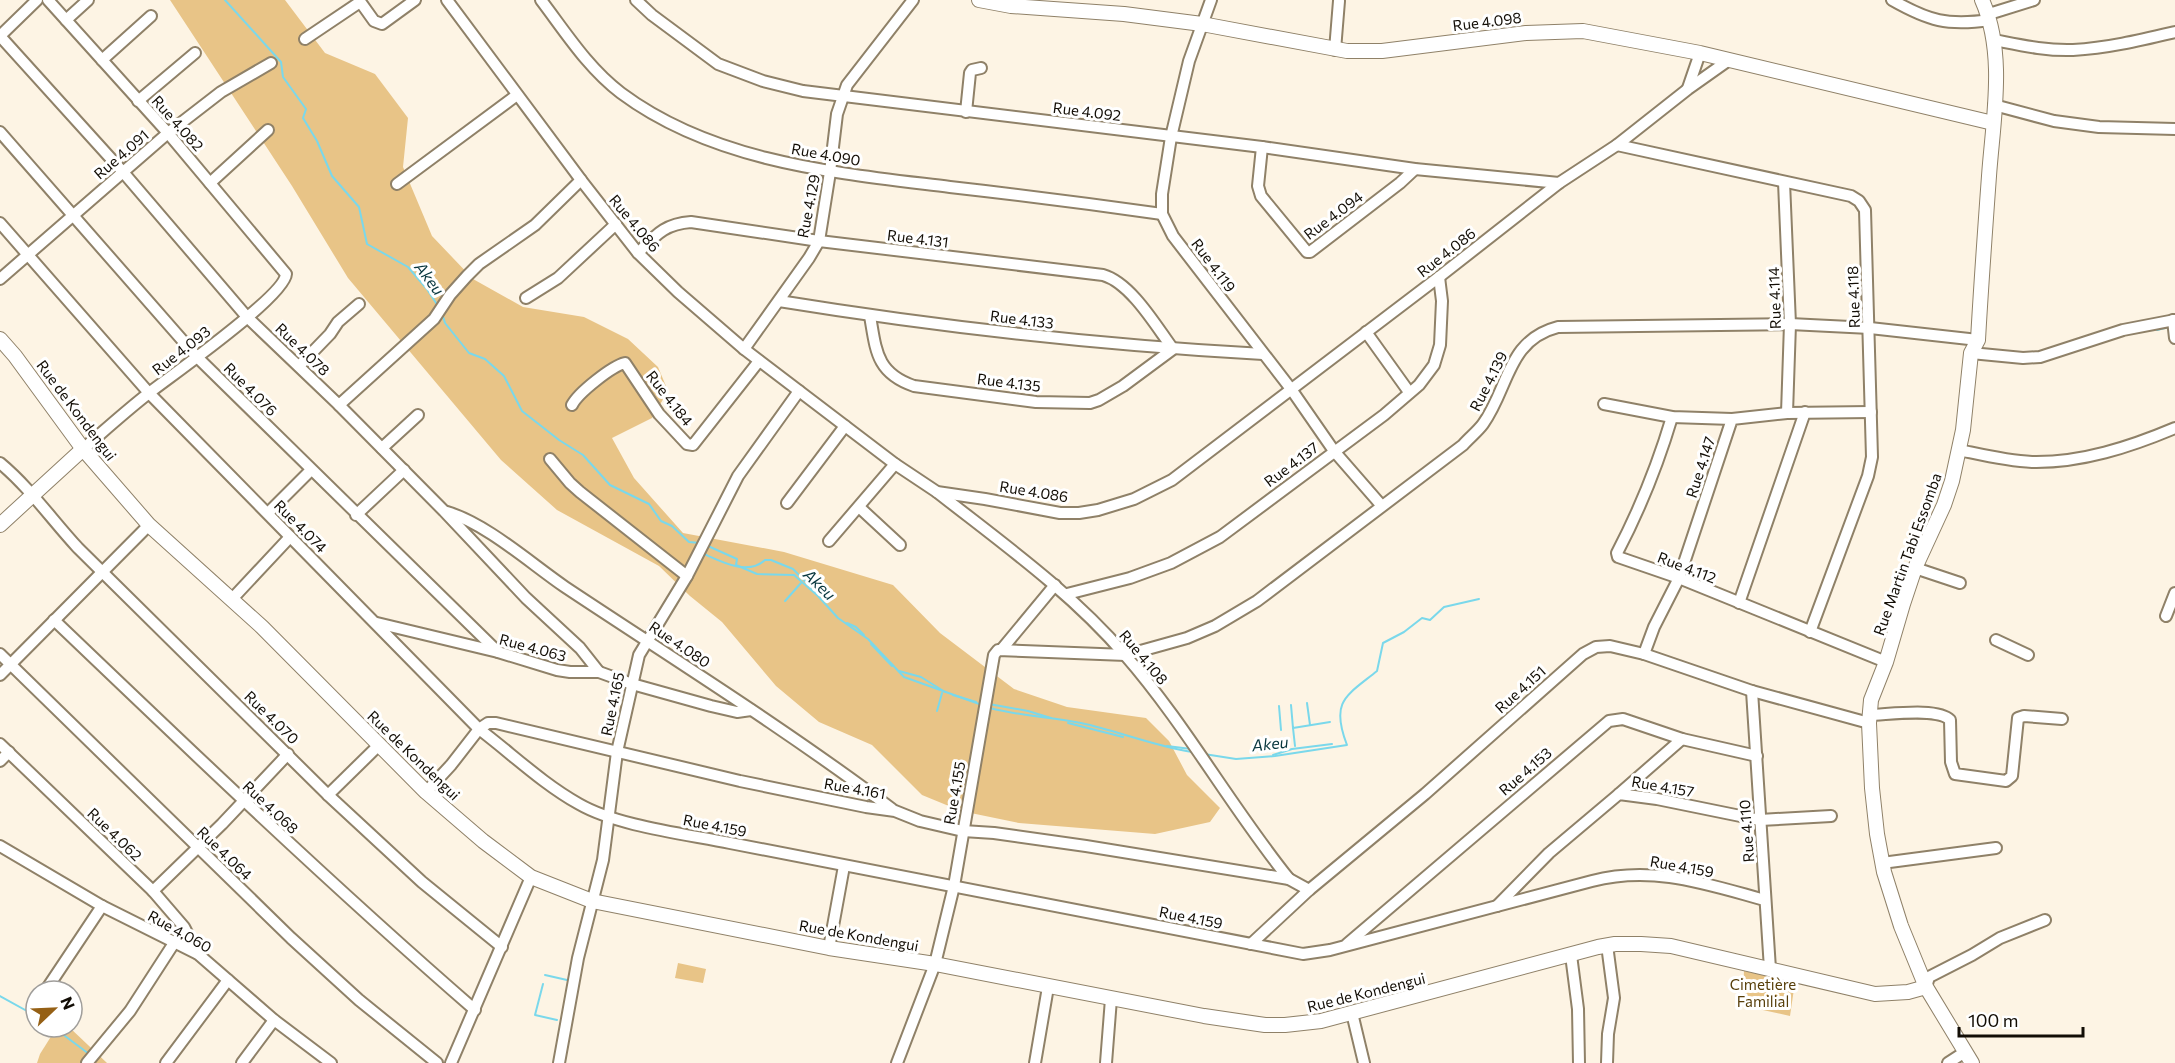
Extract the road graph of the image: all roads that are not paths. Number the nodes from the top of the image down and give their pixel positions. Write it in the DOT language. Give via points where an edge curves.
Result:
graph roads {
  1 [pos="36,0"];
  2 [pos="48,0"];
  3 [pos="88,0"];
  4 [pos="414,0"];
  5 [pos="447,0"];
  6 [pos="541,0"];
  7 [pos="636,0"];
  8 [pos="913,0"];
  9 [pos="979,0"];
  10 [pos="1211,0"];
  11 [pos="1892,0"];
  12 [pos="1982,0"];
  13 [pos="2034,0"];
  14 [pos="359,1"];
  15 [pos="1340,1"];
  16 [pos="1103,6"];
  17 [pos="151,16"];
  18 [pos="1990,17"];
  19 [pos="66,20"];
  20 [pos="1202,24"];
  21 [pos="2175,32"];
  22 [pos="0,36"];
  23 [pos="305,39"];
  24 [pos="1994,40"];
  25 [pos="1335,50"];
  26 [pos="195,53"];
  27 [pos="1700,53"];
  28 [pos="102,60"];
  29 [pos="1729,60"];
  30 [pos="271,63"];
  31 [pos="981,68"];
  32 [pos="1688,89"];
  33 [pos="518,95"];
  34 [pos="841,97"];
  35 [pos="138,101"];
  36 [pos="1994,105"];
  37 [pos="966,112"];
  38 [pos="1993,123"];
  39 [pos="2175,129"];
  40 [pos="268,130"];
  41 [pos="0,132"];
  42 [pos="168,133"];
  43 [pos="1171,137"];
  44 [pos="1617,145"];
  45 [pos="1262,147"];
  46 [pos="1415,169"];
  47 [pos="123,172"];
  48 [pos="830,172"];
  49 [pos="581,180"];
  50 [pos="1784,182"];
  51 [pos="210,183"];
  52 [pos="1559,183"];
  53 [pos="397,184"];
  54 [pos="1162,214"];
  55 [pos="74,215"];
  56 [pos="0,223"];
  57 [pos="616,224"];
  58 [pos="819,241"];
  59 [pos="638,253"];
  60 [pos="28,256"];
  61 [pos="283,268"];
  62 [pos="1439,277"];
  63 [pos="0,279"];
  64 [pos="526,298"];
  65 [pos="779,302"];
  66 [pos="359,304"];
  67 [pos="870,316"];
  68 [pos="247,317"];
  69 [pos="2174,320"];
  70 [pos="1790,324"];
  71 [pos="1870,328"];
  72 [pos="1366,332"];
  73 [pos="2175,338"];
  74 [pos="0,339"];
  75 [pos="1978,340"];
  76 [pos="744,349"];
  77 [pos="1173,349"];
  78 [pos="1971,353"];
  79 [pos="1263,354"];
  80 [pos="197,357"];
  81 [pos="759,361"];
  82 [pos="299,366"];
  83 [pos="1291,389"];
  84 [pos="799,392"];
  85 [pos="1409,392"];
  86 [pos="149,393"];
  87 [pos="1604,404"];
  88 [pos="339,405"];
  89 [pos="572,405"];
  90 [pos="1787,412"];
  91 [pos="1805,412"];
  92 [pos="1871,412"];
  93 [pos="418,416"];
  94 [pos="1672,417"];
  95 [pos="1732,419"];
  96 [pos="846,426"];
  97 [pos="2175,428"];
  98 [pos="382,448"];
  99 [pos="83,449"];
  100 [pos="1959,450"];
  101 [pos="1334,451"];
  102 [pos="550,459"];
  103 [pos="0,463"];
  104 [pos="895,465"];
  105 [pos="311,470"];
  106 [pos="404,470"];
  107 [pos="937,492"];
  108 [pos="32,495"];
  109 [pos="787,503"];
  110 [pos="1381,505"];
  111 [pos="858,507"];
  112 [pos="444,511"];
  113 [pos="268,513"];
  114 [pos="356,515"];
  115 [pos="0,525"];
  116 [pos="149,525"];
  117 [pos="290,537"];
  118 [pos="830,541"];
  119 [pos="900,545"];
  120 [pos="1915,568"];
  121 [pos="102,572"];
  122 [pos="687,576"];
  123 [pos="1679,578"];
  124 [pos="1960,583"];
  125 [pos="1055,585"];
  126 [pos="2175,593"];
  127 [pos="1067,594"];
  128 [pos="232,599"];
  129 [pos="1739,603"];
  130 [pos="2166,616"];
  131 [pos="54,620"];
  132 [pos="376,623"];
  133 [pos="1810,632"];
  134 [pos="648,639"];
  135 [pos="1996,640"];
  136 [pos="1002,649"];
  137 [pos="498,652"];
  138 [pos="0,654"];
  139 [pos="1644,654"];
  140 [pos="1126,655"];
  141 [pos="2028,655"];
  142 [pos="1886,662"];
  143 [pos="10,664"];
  144 [pos="598,672"];
  145 [pos="0,675"];
  146 [pos="632,684"];
  147 [pos="1752,691"];
  148 [pos="751,710"];
  149 [pos="1869,719"];
  150 [pos="2062,719"];
  151 [pos="480,729"];
  152 [pos="1682,739"];
  153 [pos="0,744"];
  154 [pos="379,745"];
  155 [pos="9,752"];
  156 [pos="617,752"];
  157 [pos="288,754"];
  158 [pos="1757,756"];
  159 [pos="0,761"];
  160 [pos="426,792"];
  161 [pos="1619,794"];
  162 [pos="328,795"];
  163 [pos="243,802"];
  164 [pos="895,811"];
  165 [pos="609,816"];
  166 [pos="1831,816"];
  167 [pos="1760,820"];
  168 [pos="963,831"];
  169 [pos="0,846"];
  170 [pos="198,848"];
  171 [pos="1996,848"];
  172 [pos="1882,863"];
  173 [pos="844,866"];
  174 [pos="531,877"];
  175 [pos="1289,879"];
  176 [pos="954,886"];
  177 [pos="1309,890"];
  178 [pos="153,891"];
  179 [pos="1765,900"];
  180 [pos="592,901"];
  181 [pos="102,906"];
  182 [pos="1497,906"];
  183 [pos="2045,920"];
  184 [pos="174,943"];
  185 [pos="1251,944"];
  186 [pos="1607,945"];
  187 [pos="1345,946"];
  188 [pos="502,947"];
  189 [pos="829,948"];
  190 [pos="198,954"];
  191 [pos="1571,955"];
  192 [pos="935,964"];
  193 [pos="1770,969"];
  194 [pos="53,979"];
  195 [pos="228,980"];
  196 [pos="1048,987"];
  197 [pos="1926,987"];
  198 [pos="1111,999"];
  199 [pos="475,1010"];
  200 [pos="1352,1013"];
  201 [pos="274,1020"];
  202 [pos="1969,1058"];
  203 [pos="87,1063"];
  204 [pos="166,1063"];
  205 [pos="242,1063"];
  206 [pos="331,1063"];
  207 [pos="437,1063"];
  208 [pos="451,1063"];
  209 [pos="559,1063"];
  210 [pos="897,1063"];
  211 [pos="1035,1063"];
  212 [pos="1106,1063"];
  213 [pos="1364,1063"];
  214 [pos="1579,1063"];
  215 [pos="1607,1063"];
  216 [pos="1948,1063"];
  1 -- 22 [label="street"];
  2 -- 19 [label="street, Rue 4.082"];
  3 -- 19 [label="street"];
  4 -- 14 [label="street" via="382,24 374,21"];
  5 -- 33 [label="street, Rue 4.086"];
  6 -- 48 [label="street, Rue 4.090" via="590,66 651,112 702,137 757,156"];
  7 -- 34 [label="street, Rue 4.092" via="718,64 802,92"];
  8 -- 34 [label="street, Rue 4.129" via="854,74"];
  9 -- 16 [label="main road, Rue 4.098" via="1011,6"];
  10 -- 20 [label="street"];
  11 -- 18 [label="street" via="1941,22"];
  12 -- 18 [label="main road, Rue Martin Tabi Essomba"];
  13 -- 18 [label="street"];
  14 -- 23 [label="street"];
  15 -- 25 [label="street"];
  16 -- 20 [label="main road, Rue 4.098"];
  17 -- 28 [label="street"];
  18 -- 24 [label="main road, Rue Martin Tabi Essomba"];
  19 -- 28 [label="street, Rue 4.082"];
  20 -- 25 [label="main road, Rue 4.098"];
  20 -- 43 [label="street"];
  21 -- 24 [label="street" via="2073,50"];
  22 -- 47 [label="street, Rue 4.078"];
  24 -- 36 [label="main road, Rue Martin Tabi Essomba"];
  25 -- 27 [label="main road, Rue 4.098" via="1382,51 1526,33 1583,31"];
  26 -- 35 [label="street"];
  27 -- 29 [label="main road, Rue 4.098"];
  27 -- 32 [label="street"];
  28 -- 35 [label="street, Rue 4.082"];
  29 -- 32 [label="street, Rue 4.086"];
  29 -- 38 [label="main road, Rue 4.098"];
  30 -- 42 [label="street, Rue 4.091" via="221,92"];
  31 -- 37 [label="street" via="970,73"];
  32 -- 44 [label="street, Rue 4.086"];
  33 -- 49 [label="street, Rue 4.086"];
  33 -- 53 [label="street"];
  34 -- 37 [label="street, Rue 4.092"];
  34 -- 48 [label="street, Rue 4.129"];
  35 -- 42 [label="street, Rue 4.082"];
  36 -- 38 [label="main road, Rue Martin Tabi Essomba"];
  36 -- 39 [label="street" via="2088,126"];
  37 -- 43 [label="street, Rue 4.092"];
  38 -- 75 [label="main road, Rue Martin Tabi Essomba"];
  40 -- 51 [label="street"];
  41 -- 55 [label="street, Rue 4.076"];
  42 -- 47 [label="street, Rue 4.091"];
  42 -- 51 [label="street, Rue 4.082"];
  43 -- 45 [label="street, Rue 4.092"];
  43 -- 54 [label="street"];
  44 -- 50 [label="street, Rue 4.118"];
  44 -- 52 [label="street, Rue 4.086"];
  45 -- 46 [label="street, Rue 4.092"];
  45 -- 46 [label="street, Rue 4.094" via="1258,186 1261,196 1307,252"];
  46 -- 52 [label="street, Rue 4.092"];
  47 -- 55 [label="street, Rue 4.091"];
  47 -- 68 [label="street, Rue 4.078"];
  48 -- 54 [label="street, Rue 4.090"];
  48 -- 58 [label="street, Rue 4.129"];
  49 -- 57 [label="street, Rue 4.086"];
  49 -- 88 [label="street" via="535,225 479,264 430,323"];
  50 -- 70 [label="street, Rue 4.114"];
  50 -- 71 [label="street, Rue 4.118" via="1851,196 1865,210"];
  51 -- 61 [label="street, Rue 4.082"];
  52 -- 62 [label="street, Rue 4.086"];
  54 -- 79 [label="street, Rue 4.119" via="1173,236"];
  55 -- 60 [label="street, Rue 4.091"];
  55 -- 80 [label="street, Rue 4.076"];
  56 -- 60 [label="street, Rue 4.074"];
  57 -- 59 [label="street, Rue 4.086"];
  57 -- 64 [label="street" via="558,278"];
  58 -- 59 [label="street, Rue 4.131" via="691,222 665,227"];
  58 -- 65 [label="street, Rue 4.129"];
  58 -- 77 [label="street, Rue 4.131" via="1110,277 1128,290"];
  59 -- 76 [label="street, Rue 4.086"];
  60 -- 63 [label="street, Rue 4.091"];
  60 -- 86 [label="street, Rue 4.074"];
  61 -- 68 [label="street, Rue 4.093" via="286,280"];
  62 -- 72 [label="street, Rue 4.086"];
  62 -- 85 [label="street, Rue 4.137" via="1443,301 1440,345 1434,365"];
  65 -- 67 [label="street, Rue 4.133"];
  65 -- 76 [label="street, Rue 4.129"];
  66 -- 82 [label="street"];
  67 -- 77 [label="street, Rue 4.133"];
  67 -- 77 [label="street, Rue 4.135" via="876,354 891,374 902,381 914,386 1036,402 1099,400"];
  68 -- 80 [label="street, Rue 4.093"];
  68 -- 82 [label="street, Rue 4.078"];
  69 -- 73 [label="street"];
  69 -- 78 [label="street" via="2123,330 2040,357"];
  70 -- 71 [label="street, Rue 4.139"];
  70 -- 90 [label="street, Rue 4.114"];
  70 -- 110 [label="street, Rue 4.139" via="1546,330 1516,357 1482,425"];
  71 -- 75 [label="street, Rue 4.139"];
  71 -- 92 [label="street, Rue 4.118"];
  72 -- 83 [label="street, Rue 4.086"];
  72 -- 85 [label="street"];
  74 -- 99 [label="main road, Rue de Kondengui"];
  75 -- 78 [label="main road, Rue Martin Tabi Essomba"];
  76 -- 81 [label="street, Rue 4.086"];
  77 -- 79 [label="street, Rue 4.133"];
  78 -- 100 [label="main road, Rue Martin Tabi Essomba"];
  79 -- 83 [label="street, Rue 4.119"];
  80 -- 86 [label="street, Rue 4.093"];
  80 -- 105 [label="street, Rue 4.076"];
  81 -- 84 [label="street, Rue 4.086"];
  81 -- 89 [label="street, Rue 4.184" via="693,445 687,444 659,414 625,363 578,396"];
  82 -- 88 [label="street, Rue 4.078"];
  83 -- 101 [label="street, Rue 4.119"];
  83 -- 107 [label="street, Rue 4.086" via="1172,480 1134,499 1098,510 1060,513"];
  84 -- 96 [label="street, Rue 4.086"];
  84 -- 122 [label="street, Rue 4.165" via="738,476"];
  85 -- 101 [label="street, Rue 4.137"];
  86 -- 99 [label="street, Rue 4.093"];
  86 -- 113 [label="street, Rue 4.074"];
  87 -- 94 [label="street"];
  88 -- 98 [label="street, Rue 4.078"];
  90 -- 91 [label="street"];
  90 -- 95 [label="street"];
  91 -- 92 [label="street"];
  91 -- 129 [label="street"];
  92 -- 133 [label="street, Rue 4.118" via="1871,467"];
  93 -- 98 [label="street"];
  94 -- 95 [label="street"];
  94 -- 123 [label="street, Rue 4.112" via="1658,465 1617,553 1621,559"];
  95 -- 123 [label="street, Rue 4.147"];
  96 -- 104 [label="street, Rue 4.086"];
  96 -- 109 [label="street"];
  97 -- 100 [label="street" via="2123,449 2055,461 2016,461"];
  98 -- 106 [label="street, Rue 4.078"];
  99 -- 108 [label="main road"];
  99 -- 116 [label="main road, Rue de Kondengui"];
  100 -- 120 [label="main road, Rue Martin Tabi Essomba" via="1944,505"];
  101 -- 110 [label="street, Rue 4.119"];
  101 -- 127 [label="street, Rue 4.137" via="1220,537 1196,550 1130,578"];
  102 -- 122 [label="street" via="580,492"];
  103 -- 108 [label="street, Rue 4.070"];
  104 -- 107 [label="street, Rue 4.086"];
  104 -- 111 [label="street"];
  105 -- 113 [label="street"];
  105 -- 114 [label="street, Rue 4.076"];
  106 -- 112 [label="street, Rue 4.078"];
  106 -- 114 [label="street"];
  107 -- 125 [label="street, Rue 4.108"];
  108 -- 115 [label="main road"];
  108 -- 121 [label="street, Rue 4.070"];
  110 -- 140 [label="street, Rue 4.139" via="1257,601 1215,626"];
  111 -- 118 [label="street"];
  111 -- 119 [label="street"];
  112 -- 134 [label="street, Rue 4.080" via="477,525"];
  112 -- 144 [label="street, Rue 4.078" via="526,598 580,648"];
  113 -- 117 [label="street, Rue 4.074"];
  114 -- 137 [label="street, Rue 4.076"];
  116 -- 121 [label="street"];
  116 -- 128 [label="main road, Rue de Kondengui"];
  117 -- 128 [label="street"];
  117 -- 132 [label="street, Rue 4.074"];
  120 -- 124 [label="street"];
  120 -- 142 [label="main road, Rue Martin Tabi Essomba"];
  121 -- 131 [label="street"];
  121 -- 157 [label="street, Rue 4.070"];
  122 -- 134 [label="street, Rue 4.165"];
  123 -- 129 [label="street, Rue 4.112"];
  123 -- 139 [label="street, Rue 4.147"];
  125 -- 127 [label="street, Rue 4.108"];
  125 -- 136 [label="street, Rue 4.155"];
  126 -- 130 [label="street"];
  127 -- 140 [label="street, Rue 4.108"];
  128 -- 154 [label="main road, Rue de Kondengui"];
  129 -- 133 [label="street, Rue 4.112"];
  131 -- 143 [label="street"];
  131 -- 163 [label="street, Rue 4.068"];
  132 -- 137 [label="street, Rue 4.063"];
  132 -- 151 [label="street, Rue 4.074"];
  133 -- 142 [label="street, Rue 4.112"];
  134 -- 146 [label="street, Rue 4.165" via="639,655"];
  134 -- 148 [label="street, Rue 4.080"];
  135 -- 141 [label="street"];
  136 -- 140 [label="street"];
  136 -- 168 [label="street, Rue 4.155" via="994,655"];
  137 -- 144 [label="street, Rue 4.063" via="570,672"];
  138 -- 143 [label="street, Rue 4.064"];
  139 -- 147 [label="street, Rue 4.151"];
  139 -- 177 [label="street, Rue 4.151" via="1610,646 1582,654 1425,794"];
  140 -- 175 [label="street, Rue 4.108"];
  142 -- 149 [label="main road, Rue Martin Tabi Essomba" via="1871,700"];
  143 -- 145 [label="street"];
  143 -- 170 [label="street, Rue 4.064"];
  144 -- 146 [label="street, Rue 4.063"];
  146 -- 148 [label="street, Rue 4.063" via="737,712"];
  146 -- 156 [label="street, Rue 4.165"];
  147 -- 149 [label="street, Rue 4.151"];
  147 -- 158 [label="street, Rue 4.110"];
  148 -- 164 [label="street, Rue 4.080"];
  149 -- 150 [label="street, Rue 4.151" via="1921,713 1945,715 1950,720 1955,774 2006,781 2012,776 2018,718"];
  149 -- 172 [label="main road, Rue Martin Tabi Essomba" via="1872,788"];
  151 -- 156 [label="street, Rue 4.161" via="488,723 502,724"];
  151 -- 160 [label="street"];
  151 -- 165 [label="street, Rue 4.074" via="570,799"];
  152 -- 158 [label="street, Rue 4.153"];
  152 -- 161 [label="street"];
  152 -- 187 [label="street, Rue 4.153" via="1623,719 1601,726"];
  153 -- 155 [label="street, Rue 4.062"];
  154 -- 160 [label="main road, Rue de Kondengui"];
  154 -- 162 [label="street"];
  155 -- 159 [label="street"];
  155 -- 178 [label="street, Rue 4.062"];
  156 -- 164 [label="street, Rue 4.161"];
  156 -- 165 [label="street, Rue 4.165"];
  157 -- 162 [label="street, Rue 4.070"];
  157 -- 163 [label="street"];
  158 -- 167 [label="street, Rue 4.110"];
  160 -- 174 [label="main road, Rue de Kondengui"];
  161 -- 167 [label="street, Rue 4.157"];
  161 -- 182 [label="street, Rue 4.157" via="1549,853"];
  162 -- 188 [label="street, Rue 4.070" via="422,882"];
  163 -- 170 [label="street"];
  163 -- 199 [label="street, Rue 4.068"];
  164 -- 168 [label="street, Rue 4.161"];
  165 -- 173 [label="street, Rue 4.159"];
  165 -- 180 [label="street, Rue 4.165"];
  166 -- 167 [label="street, Rue 4.157"];
  167 -- 179 [label="street, Rue 4.110"];
  168 -- 175 [label="street, Rue 4.161" via="1086,846"];
  168 -- 176 [label="street, Rue 4.155"];
  169 -- 181 [label="street, Rue 4.060"];
  170 -- 178 [label="street"];
  170 -- 207 [label="street, Rue 4.064" via="351,992"];
  171 -- 172 [label="street"];
  172 -- 197 [label="main road, Rue Martin Tabi Essomba" via="1901,926"];
  173 -- 176 [label="street, Rue 4.159"];
  173 -- 189 [label="street"];
  174 -- 180 [label="main road, Rue de Kondengui"];
  174 -- 188 [label="street"];
  175 -- 177 [label="street, Rue 4.161"];
  176 -- 185 [label="street, Rue 4.159"];
  176 -- 192 [label="street, Rue 4.155"];
  177 -- 185 [label="street, Rue 4.151"];
  178 -- 190 [label="street, Rue 4.062" via="184,927"];
  179 -- 182 [label="street, Rue 4.159" via="1678,878 1624,874"];
  179 -- 193 [label="street, Rue 4.110"];
  180 -- 189 [label="main road, Rue de Kondengui"];
  180 -- 209 [label="street, Rue 4.165"];
  181 -- 184 [label="street, Rue 4.060"];
  181 -- 194 [label="street"];
  182 -- 187 [label="street, Rue 4.159"];
  183 -- 197 [label="street" via="1936,973 1929,977"];
  184 -- 190 [label="street, Rue 4.060"];
  184 -- 203 [label="street" via="138,1000"];
  185 -- 187 [label="street, Rue 4.159" via="1303,954"];
  186 -- 191 [label="main road, Rue de Kondengui"];
  186 -- 193 [label="main road, Rue de Kondengui" via="1671,946"];
  186 -- 215 [label="street" via="1614,1003"];
  188 -- 199 [label="street"];
  189 -- 192 [label="main road, Rue de Kondengui"];
  190 -- 195 [label="street, Rue 4.060"];
  191 -- 200 [label="main road, Rue de Kondengui"];
  191 -- 214 [label="street"];
  192 -- 196 [label="main road, Rue de Kondengui"];
  192 -- 210 [label="street, Rue 4.155"];
  193 -- 197 [label="main road, Rue de Kondengui" via="1875,994"];
  195 -- 201 [label="street, Rue 4.060"];
  195 -- 204 [label="street"];
  196 -- 198 [label="main road, Rue de Kondengui"];
  196 -- 211 [label="street"];
  197 -- 202 [label="main road, Rue Martin Tabi Essomba"];
  198 -- 200 [label="main road, Rue de Kondengui" via="1265,1025 1306,1024"];
  198 -- 212 [label="street"];
  199 -- 208 [label="street"];
  200 -- 213 [label="street"];
  201 -- 205 [label="street"];
  201 -- 206 [label="street, Rue 4.060"];
  202 -- 216 [label="street"];
}
